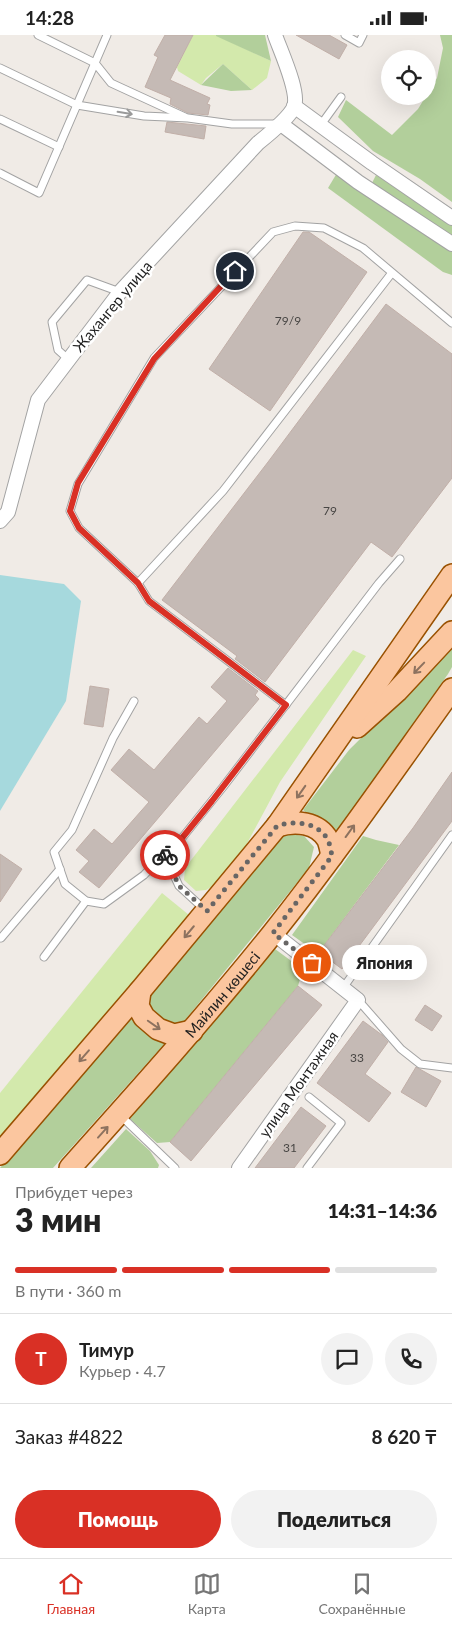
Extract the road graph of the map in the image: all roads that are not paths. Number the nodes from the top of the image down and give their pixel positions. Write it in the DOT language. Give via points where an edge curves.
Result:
graph roads {
  1 [pos="38,35"];
  2 [pos="107,35"];
  3 [pos="274,35"];
  4 [pos="345,35"];
  5 [pos="364,35"];
  6 [pos="94,63"];
  7 [pos="0,68"];
  8 [pos="341,97"];
  9 [pos="77,105"];
  10 [pos="294,106"];
  11 [pos="188,118"];
  12 [pos="0,119"];
  13 [pos="281,123"];
  14 [pos="320,125"];
  15 [pos="59,147"];
  16 [pos="0,173"];
  17 [pos="452,218"];
  18 [pos="452,243"];
  19 [pos="391,274"];
  20 [pos="120,292"];
  21 [pos="452,323"];
  22 [pos="68,359"];
  23 [pos="0,521"];
  24 [pos="400,559"];
  25 [pos="452,575"];
  26 [pos="138,583"];
  27 [pos="452,598"];
  28 [pos="452,632"];
  29 [pos="452,689"];
  30 [pos="134,701"];
  31 [pos="286,705"];
  32 [pos="329,752"];
  33 [pos="277,826"];
  34 [pos="452,835"];
  35 [pos="164,854"];
  36 [pos="332,856"];
  37 [pos="60,869"];
  38 [pos="86,901"];
  39 [pos="207,911"];
  40 [pos="273,933"];
  41 [pos="1,938"];
  42 [pos="44,957"];
  43 [pos="343,988"];
  44 [pos="140,991"];
  45 [pos="358,1001"];
  46 [pos="192,1031"];
  47 [pos="452,1068"];
  48 [pos="309,1097"];
  49 [pos="118,1114"];
  50 [pos="0,1154"];
  51 [pos="70,1168"];
  52 [pos="175,1168"];
  53 [pos="239,1168"];
  54 [pos="307,1168"];
  1 -- 6 [label="lane"];
  2 -- 6 [label="lane"];
  3 -- 10 [label="street" via="295,93"];
  4 -- 5 [label="lane" via="358,43"];
  6 -- 9 [label="lane"];
  6 -- 11 [label="lane" via="111,83"];
  7 -- 9 [label="lane"];
  8 -- 14 [label="lane"];
  9 -- 11 [label="lane, one-way" via="144,116"];
  9 -- 15 [label="lane"];
  10 -- 13 [label="street, Жахангер улица"];
  10 -- 14 [label="street"];
  11 -- 13 [label="lane" via="232,124"];
  12 -- 15 [label="lane"];
  13 -- 18 [label="street" via="358,182"];
  13 -- 20 [label="street, Жахангер улица" via="258,143"];
  14 -- 17 [label="street"];
  15 -- 16 [label="lane" via="39,193"];
  19 -- 21 [label="lane"];
  19 -- 26 [label="lane" via="223,491"];
  19 -- 26 [label="lane" via="363,248 324,228 295,226 273,232 154,359 78,483 70,511 79,528"];
  20 -- 22 [label="street, Жахангер улица"];
  20 -- 22 [label="lane" via="87,280 52,322 58,350"];
  22 -- 23 [label="street, Жахангер улица" via="38,400 8,512"];
  24 -- 31 [label="lane"];
  25 -- 32 [label="main road"];
  26 -- 31 [label="lane" via="149,601"];
  27 -- 32 [label="main road"];
  28 -- 32 [label="main road, one-way" via="396,691"];
  36 -- 29 [label="main road, Майлин көшесі, one-way"];
  30 -- 37 [label="lane" via="112,738 72,830 54,851"];
  31 -- 35 [label="lane" via="178,843"];
  32 -- 33 [label="main road, one-way"];
  33 -- 36 [label="main road" via="302,822 318,830 328,840"];
  33 -- 39 [label="main road"];
  34 -- 43 [label="lane"];
  35 -- 38 [label="lane" via="144,875 104,904"];
  35 -- 39 [label="lane" via="179,886"];
  36 -- 40 [label="main road, Майлин көшесі"];
  37 -- 38 [label="lane" via="65,884"];
  37 -- 41 [label="lane"];
  38 -- 42 [label="lane"];
  39 -- 44 [label="main road, one-way"];
  40 -- 43 [label="street"];
  40 -- 46 [label="main road, Майлин көшесі"];
  43 -- 45 [label="street"];
  44 -- 46 [label="main road, one-way" via="138,1006 144,1017 158,1029 174,1035"];
  44 -- 50 [label="main road, one-way"];
  45 -- 47 [label="lane" via="401,1049 420,1064"];
  45 -- 53 [label="street, улица Монтажная"];
  46 -- 49 [label="main road, Майлин көшесі"];
  48 -- 54 [label="lane" via="341,1123"];
  51 -- 49 [label="main road, Майлин көшесі, one-way"];
  49 -- 52 [label="lane"];
}
